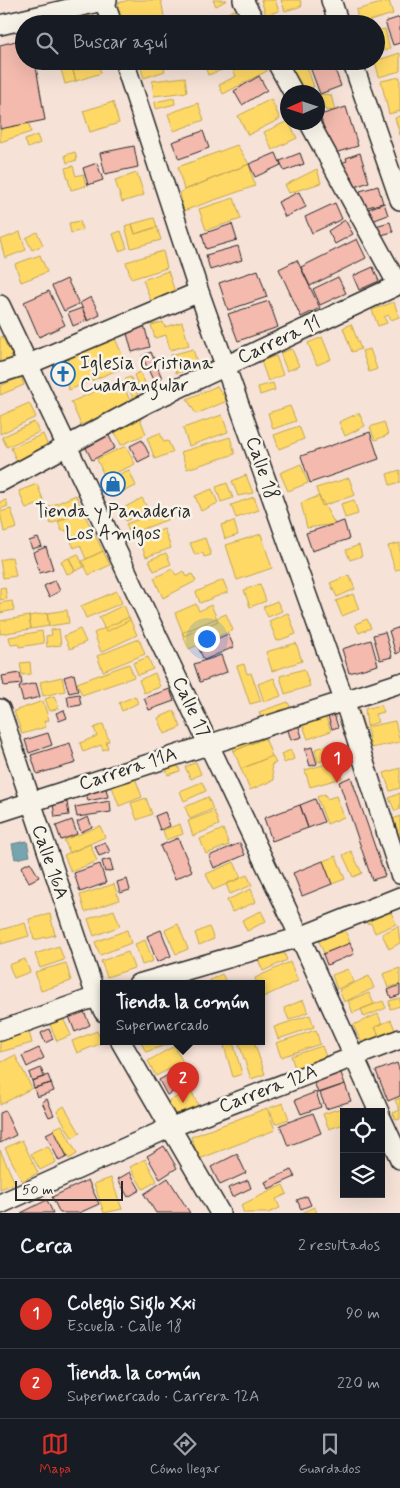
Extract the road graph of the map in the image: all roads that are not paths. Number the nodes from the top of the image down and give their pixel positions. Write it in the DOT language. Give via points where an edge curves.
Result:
graph roads {
  1 [pos="105,0"];
  2 [pos="243,0"];
  3 [pos="331,0"];
  4 [pos="42,15"];
  5 [pos="109,15"];
  6 [pos="251,15"];
  7 [pos="336,15"];
  8 [pos="15,21"];
  9 [pos="0,25"];
  10 [pos="127,70"];
  11 [pos="281,70"];
  12 [pos="355,70"];
  13 [pos="289,85"];
  14 [pos="313,130"];
  15 [pos="400,200"];
  16 [pos="399,285"];
  17 [pos="199,292"];
  18 [pos="0,305"];
  19 [pos="29,364"];
  20 [pos="226,365"];
  21 [pos="0,373"];
  22 [pos="69,447"];
  23 [pos="0,482"];
  24 [pos="400,683"];
  25 [pos="344,700"];
  26 [pos="0,709"];
  27 [pos="208,743"];
  28 [pos="29,802"];
  29 [pos="0,812"];
  30 [pos="400,874"];
  31 [pos="400,897"];
  32 [pos="300,937"];
  33 [pos="152,980"];
  34 [pos="100,998"];
  35 [pos="100,1001"];
  36 [pos="0,1031"];
  37 [pos="400,1039"];
  38 [pos="123,1045"];
  39 [pos="353,1056"];
  40 [pos="376,1108"];
  41 [pos="385,1127"];
  42 [pos="169,1128"];
  43 [pos="400,1159"];
  44 [pos="0,1204"];
  45 [pos="220,1213"];
  1 -- 4 [label="street"];
  1 -- 5 [label="street"];
  2 -- 6 [label="street"];
  3 -- 7 [label="street"];
  8 -- 9 [label="street"];
  10 -- 17 [label="street, Calle 18"];
  11 -- 13 [label="street"];
  12 -- 15 [label="street"];
  14 -- 16 [label="street"];
  16 -- 20 [label="street, Carrera 11"];
  17 -- 19 [label="street"];
  17 -- 20 [label="street, Calle 18"];
  18 -- 19 [label="street, Calle 17"];
  19 -- 21 [label="street"];
  19 -- 22 [label="street, Calle 17"];
  20 -- 22 [label="street, Carrera 11"];
  20 -- 25 [label="street, Calle 18"];
  22 -- 23 [label="street, Carrera 11"];
  22 -- 27 [label="street, Calle 17"];
  24 -- 25 [label="street, Carrera 11A"];
  25 -- 27 [label="street, Carrera 11A"];
  25 -- 30 [label="street, Calle 18"];
  26 -- 28 [label="street, Calle 16A"];
  27 -- 28 [label="street, Carrera 11A"];
  27 -- 32 [label="street, Calle 17"];
  28 -- 29 [label="street, Carrera 11A"];
  28 -- 34 [label="street, Calle 16A"];
  31 -- 32 [label="street"];
  32 -- 33 [label="street"];
  32 -- 39 [label="street, Calle 17"];
  35 -- 36 [label="street"];
  37 -- 39 [label="street, Carrera 12A"];
  38 -- 42 [label="street"];
  39 -- 40 [label="street, Calle 17"];
  39 -- 42 [label="street, Carrera 12A"];
  41 -- 43 [label="street"];
  42 -- 44 [label="street, Carrera 12A"];
  42 -- 45 [label="street"];
}
